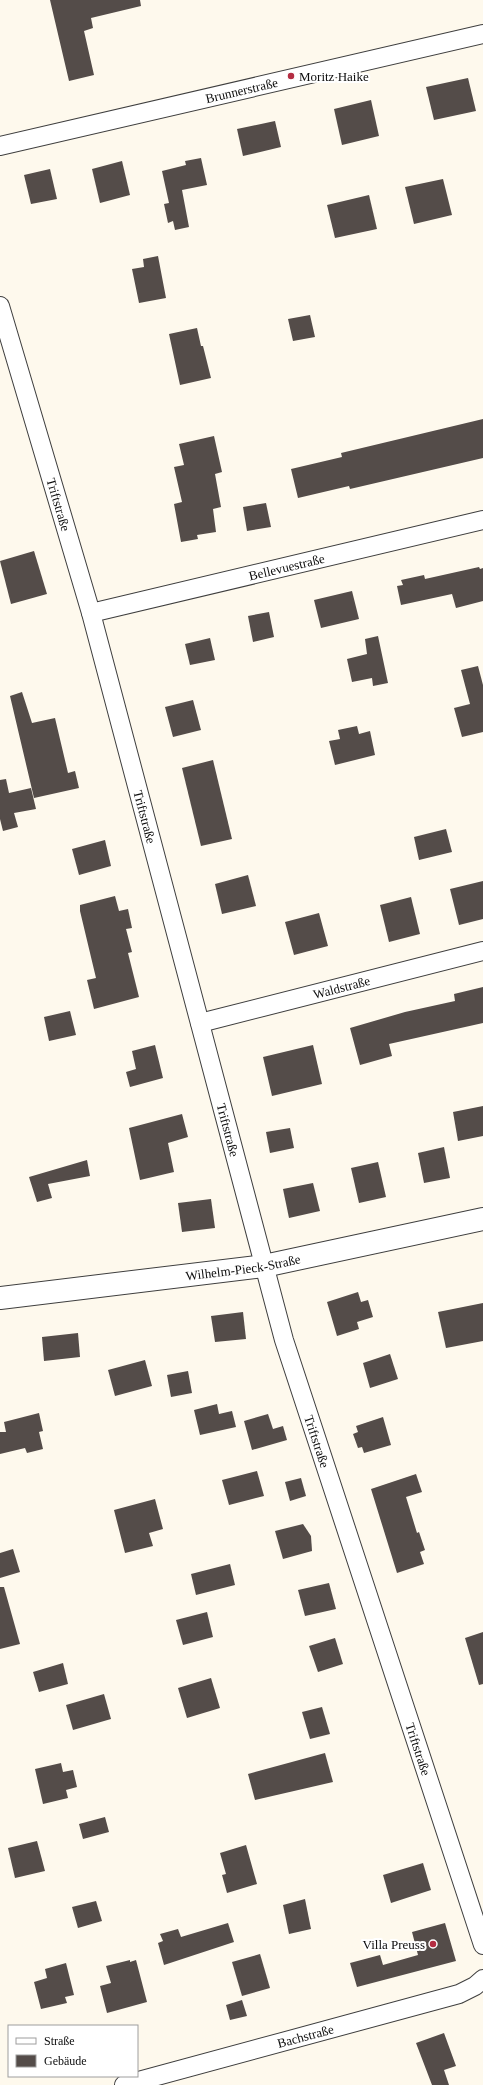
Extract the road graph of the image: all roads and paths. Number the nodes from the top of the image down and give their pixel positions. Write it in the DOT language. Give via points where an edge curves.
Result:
graph roads {
  1 [pos="483,34"];
  2 [pos="0,146"];
  3 [pos="0,306"];
  4 [pos="483,520"];
  5 [pos="90,613"];
  6 [pos="483,951"];
  7 [pos="200,1023"];
  8 [pos="483,1220"];
  9 [pos="264,1266"];
  10 [pos="0,1298"];
  11 [pos="483,1945"];
  12 [pos="483,1979"];
  13 [pos="124,2085"];
  1 -- 2 [label="street, Brunnerstraße"];
  3 -- 5 [label="street, Triftstraße"];
  4 -- 5 [label="street, Bellevuestraße"];
  5 -- 7 [label="street, Triftstraße"];
  6 -- 7 [label="street, Waldstraße"];
  7 -- 9 [label="street, Triftstraße"];
  8 -- 9 [label="street, Wilhelm-Pieck-Straße"];
  9 -- 10 [label="street, Wilhelm-Pieck-Straße"];
  9 -- 11 [label="street, Triftstraße" via="284,1340"];
  12 -- 13 [label="street, Bachstraße" via="459,1994"];
}
